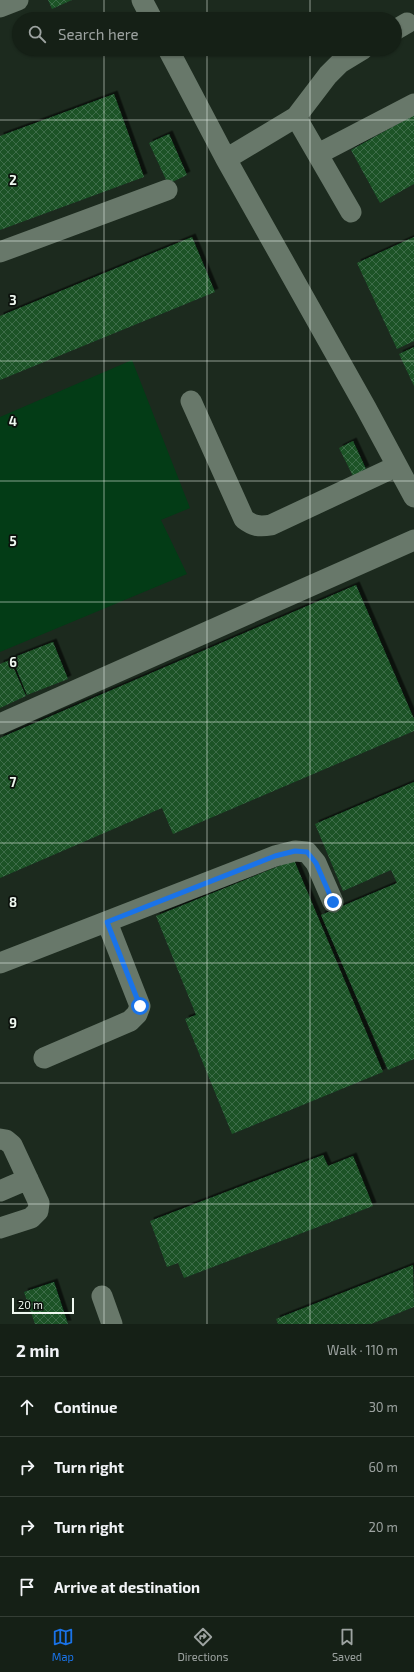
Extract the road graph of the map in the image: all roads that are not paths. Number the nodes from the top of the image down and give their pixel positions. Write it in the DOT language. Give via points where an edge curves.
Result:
graph roads {
  1 [pos="18,0"];
  2 [pos="142,0"];
  3 [pos="0,7"];
  4 [pos="148,12"];
  5 [pos="172,56"];
  6 [pos="352,56"];
  7 [pos="414,104"];
  8 [pos="296,117"];
  9 [pos="318,154"];
  10 [pos="226,159"];
  11 [pos="168,190"];
  12 [pos="351,212"];
  13 [pos="0,252"];
  14 [pos="191,401"];
  15 [pos="397,466"];
  16 [pos="414,497"];
  17 [pos="414,540"];
  18 [pos="0,724"];
  19 [pos="333,902"];
  20 [pos="107,922"];
  21 [pos="0,963"];
  22 [pos="44,1058"];
  23 [pos="0,1139"];
  24 [pos="28,1179"];
  25 [pos="0,1191"];
  26 [pos="0,1228"];
  27 [pos="102,1296"];
  28 [pos="112,1324"];
  1 -- 3 [label="street"];
  2 -- 4 [label="street"];
  5 -- 10 [label="street"];
  6 -- 8 [label="street" via="328,75"];
  7 -- 9 [label="street"];
  8 -- 9 [label="street"];
  8 -- 10 [label="street"];
  9 -- 12 [label="street"];
  10 -- 15 [label="street"];
  11 -- 13 [label="street"];
  14 -- 15 [label="street" via="244,519 259,527 271,525"];
  15 -- 16 [label="street"];
  17 -- 18 [label="street"];
  19 -- 20 [label="street" via="316,863 307,852 295,851 275,856"];
  20 -- 21 [label="street"];
  20 -- 22 [label="street" via="140,1006 137,1014 130,1021"];
  23 -- 24 [label="street" via="12,1145"];
  24 -- 25 [label="street"];
  24 -- 26 [label="street" via="39,1203 38,1211 31,1218"];
  27 -- 28 [label="street"];
}
